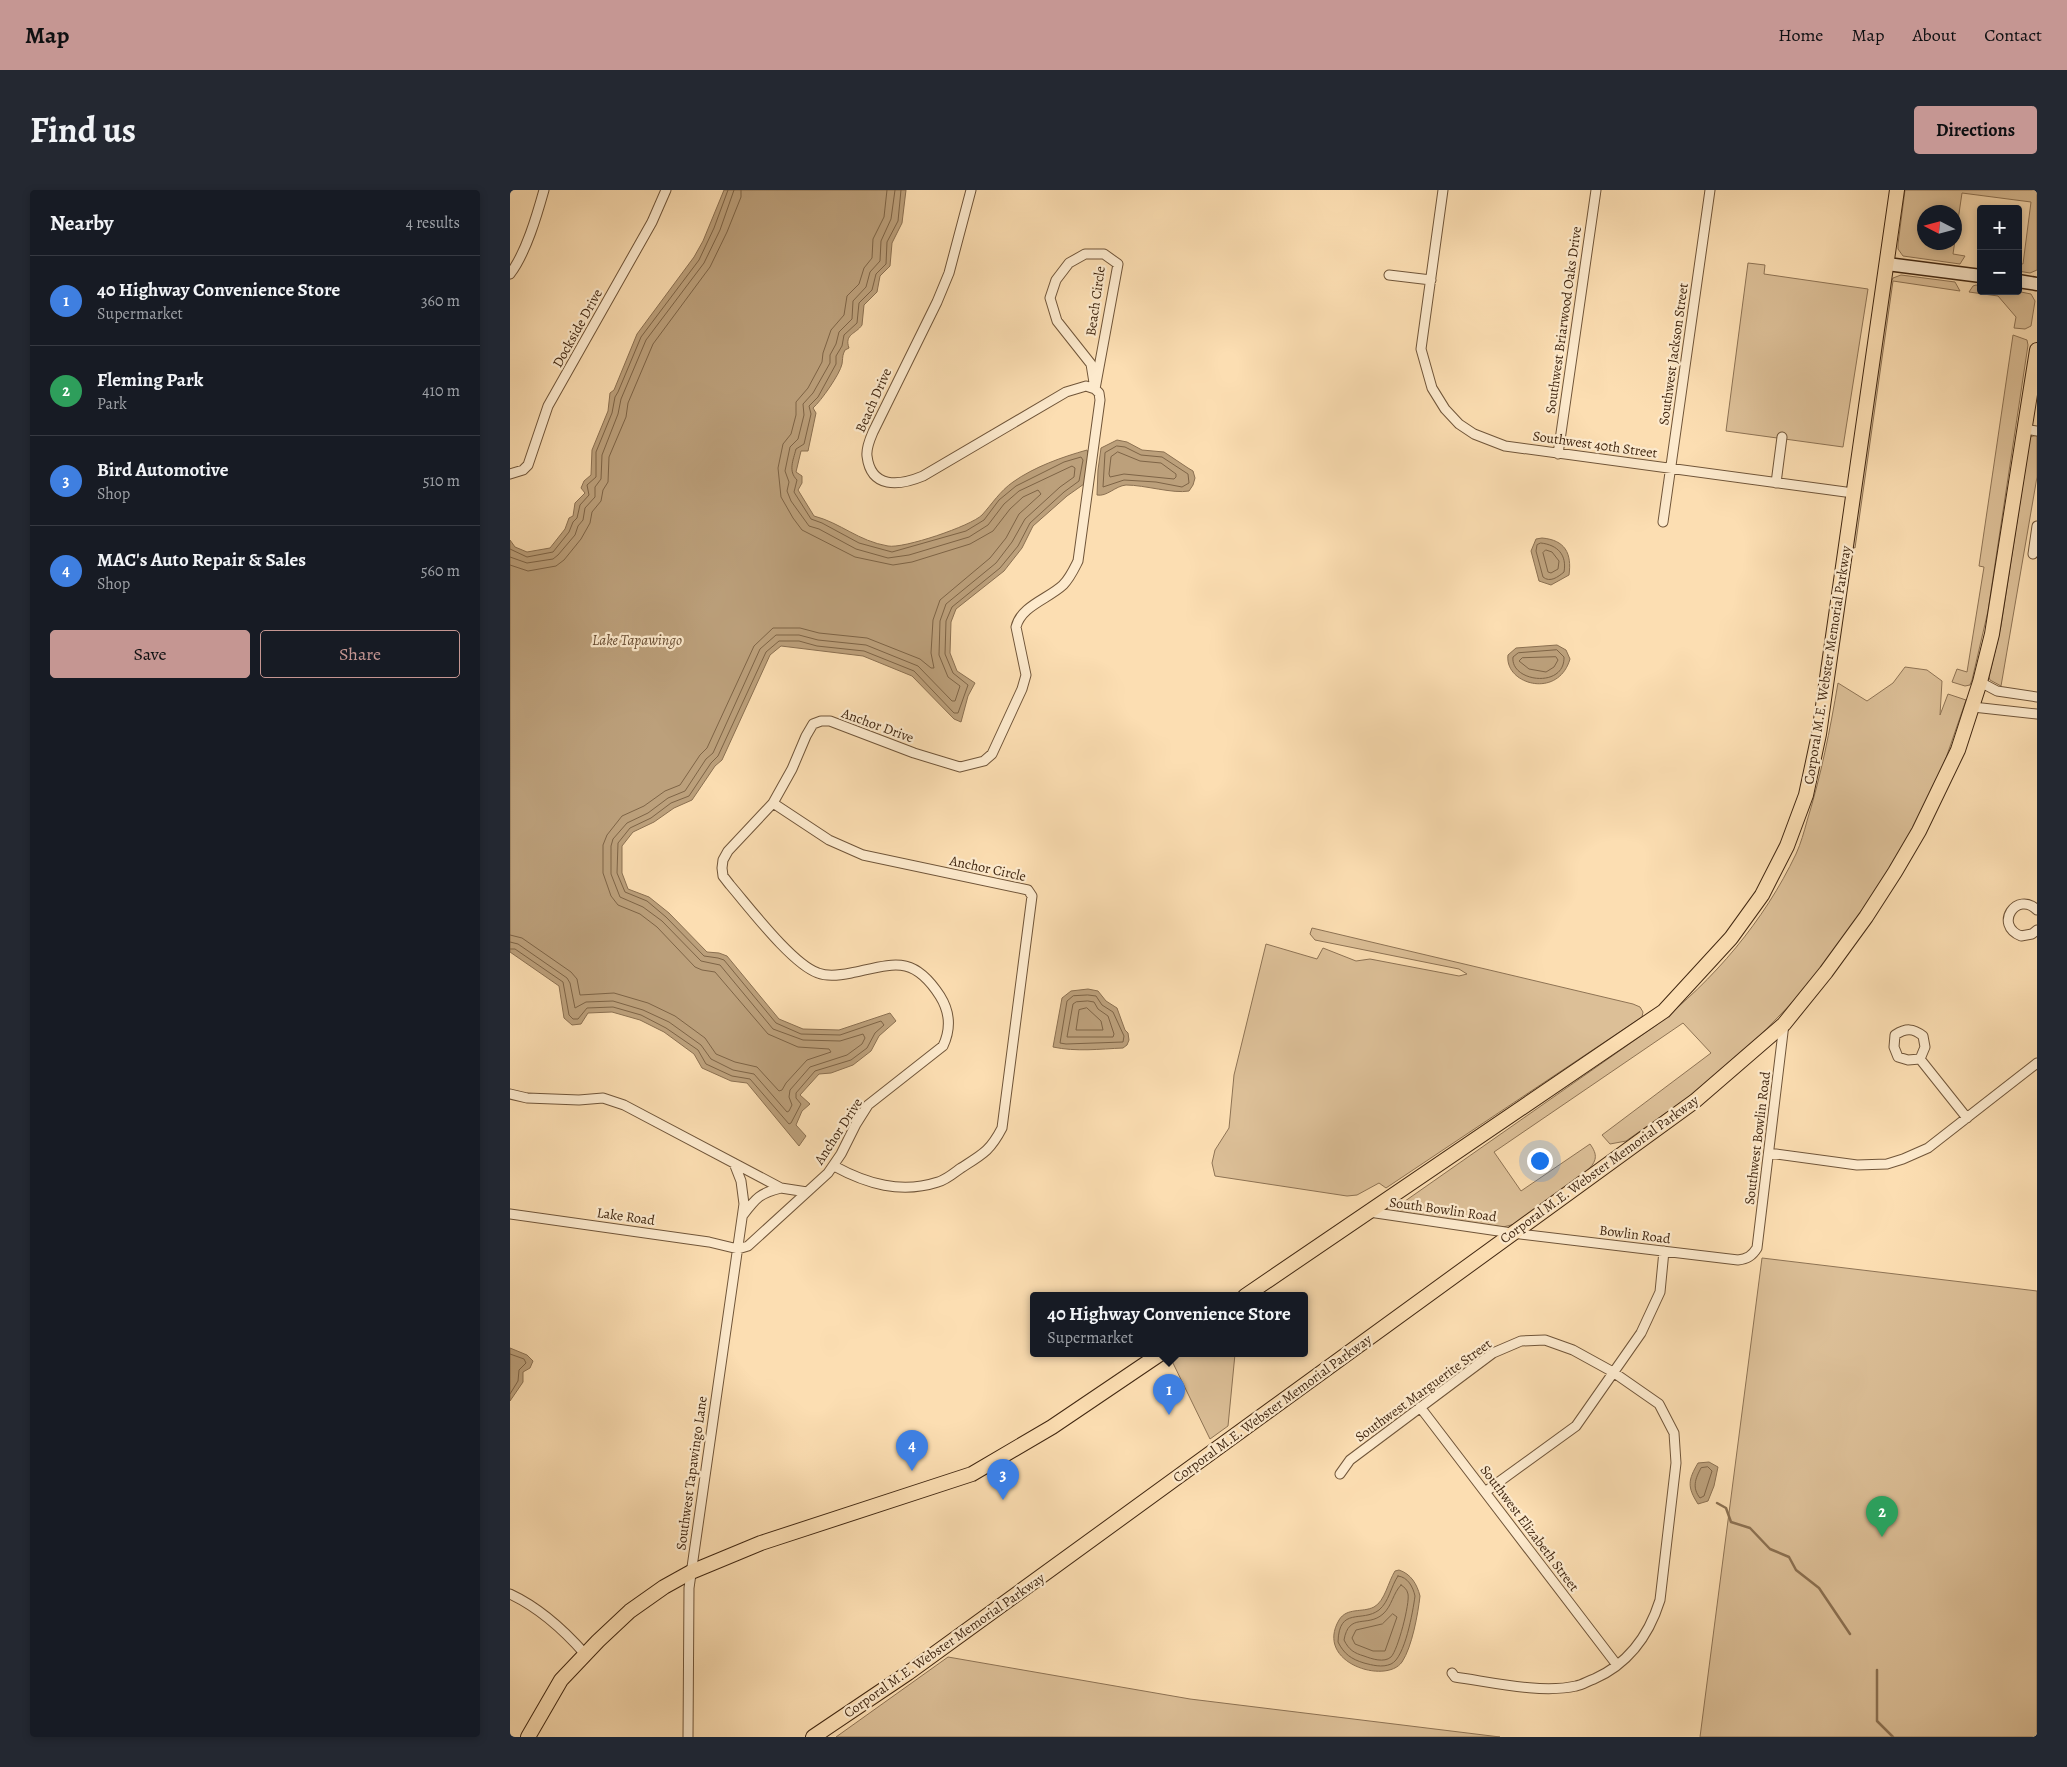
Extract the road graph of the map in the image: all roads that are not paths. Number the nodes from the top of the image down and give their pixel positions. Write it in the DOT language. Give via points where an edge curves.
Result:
graph roads {
  1 [pos="544,190"];
  2 [pos="666,190"];
  3 [pos="972,190"];
  4 [pos="1443,190"];
  5 [pos="1596,190"];
  6 [pos="1710,190"];
  7 [pos="1897,190"];
  8 [pos="1887,264"];
  9 [pos="510,274"];
  10 [pos="1389,275"];
  11 [pos="1977,275"];
  12 [pos="1430,280"];
  13 [pos="2022,282"];
  14 [pos="2037,284"];
  15 [pos="2037,350"];
  16 [pos="1095,389"];
  17 [pos="2031,430"];
  18 [pos="1782,436"];
  19 [pos="1558,454"];
  20 [pos="1671,469"];
  21 [pos="510,474"];
  22 [pos="1776,483"];
  23 [pos="1853,493"];
  24 [pos="1663,522"];
  25 [pos="2037,526"];
  26 [pos="2033,554"];
  27 [pos="1980,682"];
  28 [pos="2037,697"];
  29 [pos="1973,707"];
  30 [pos="2037,714"];
  31 [pos="774,803"];
  32 [pos="2037,910"];
  33 [pos="2035,932"];
  34 [pos="2037,943"];
  35 [pos="1784,1024"];
  36 [pos="1920,1059"];
  37 [pos="2037,1063"];
  38 [pos="510,1094"];
  39 [pos="1967,1118"];
  40 [pos="1769,1153"];
  41 [pos="734,1163"];
  42 [pos="834,1166"];
  43 [pos="781,1188"];
  44 [pos="807,1192"];
  45 [pos="1369,1212"];
  46 [pos="510,1214"];
  47 [pos="743,1215"];
  48 [pos="1512,1233"];
  49 [pos="738,1249"];
  50 [pos="1664,1251"];
  51 [pos="1753,1254"];
  52 [pos="1251,1292"];
  53 [pos="1156,1357"];
  54 [pos="1613,1372"];
  55 [pos="1420,1407"];
  56 [pos="1340,1474"];
  57 [pos="1485,1492"];
  58 [pos="691,1572"];
  59 [pos="510,1594"];
  60 [pos="585,1654"];
  61 [pos="1617,1665"];
  62 [pos="1452,1673"];
  63 [pos="528,1737"];
  64 [pos="688,1737"];
  65 [pos="814,1737"];
  1 -- 9 [label="street" via="528,238"];
  2 -- 21 [label="street, Dockside Drive" via="652,222 548,406 528,465"];
  3 -- 16 [label="street, Beach Drive" via="949,273 872,432 866,454 876,475 887,482 909,482 1066,392 1086,386"];
  4 -- 12 [label="street, Southwest 40th Street"];
  5 -- 19 [label="street, Southwest Briarwood Oaks Drive"];
  6 -- 20 [label="street, Southwest Jackson Street"];
  7 -- 8 [label="main road, Corporal M.E. Webster Memorial Parkway"];
  8 -- 11 [label="main road"];
  8 -- 23 [label="main road, Corporal M.E. Webster Memorial Parkway"];
  10 -- 12 [label="street"];
  12 -- 19 [label="street, Southwest 40th Street" via="1421,349 1432,388 1445,409 1474,434 1505,446"];
  13 -- 14 [label="main road"];
  15 -- 17 [label="main road, Corporal M.E. Webster Memorial Parkway"];
  16 -- 16 [label="street, Beach Circle" via="1118,264 1104,254 1085,254 1068,263 1056,280 1050,298 1057,321 1091,364"];
  16 -- 31 [label="street, Anchor Drive" via="1100,400 1078,561 1063,585 1024,612 1018,621 1016,627 1026,675 992,754 984,762 960,768 830,721 821,721 814,724 806,736"];
  17 -- 27 [label="main road, Corporal M.E. Webster Memorial Parkway"];
  18 -- 22 [label="street"];
  19 -- 20 [label="street, Southwest 40th Street"];
  20 -- 22 [label="street, Southwest 40th Street"];
  20 -- 24 [label="street, Southwest Jackson Street"];
  22 -- 23 [label="street, Southwest 40th Street"];
  23 -- 45 [label="main road, Corporal M.E. Webster Memorial Parkway" via="1819,734 1806,795 1788,846 1762,895 1731,938 1664,1011"];
  25 -- 26 [label="street"];
  27 -- 28 [label="street" via="1997,691"];
  27 -- 29 [label="main road, Corporal M.E. Webster Memorial Parkway"];
  29 -- 30 [label="street"];
  29 -- 35 [label="main road, Corporal M.E. Webster Memorial Parkway" via="1958,750 1920,831 1838,956"];
  31 -- 42 [label="street, Anchor Drive" via="728,850 723,860 723,876 730,885 804,966 818,974 840,975 897,964 908,966 931,984 949,1019 943,1046 868,1105"];
  31 -- 42 [label="street, Anchor Circle" via="829,840 864,855 1028,890 1032,896 1002,1128 987,1152 940,1182 915,1187 875,1184"];
  32 -- 33 [label="street" via="2031,905 2021,904 2009,915 2009,926 2021,936"];
  33 -- 34 [label="street"];
  35 -- 40 [label="street, Southwest Bowlin Road"];
  35 -- 48 [label="main road, Corporal M.E. Webster Memorial Parkway" via="1695,1100"];
  36 -- 39 [label="street"];
  37 -- 39 [label="street"];
  38 -- 41 [label="street" via="526,1098 603,1098 624,1104"];
  39 -- 40 [label="street" via="1928,1148 1887,1164 1843,1164"];
  40 -- 51 [label="street, Southwest Bowlin Road" via="1757,1248"];
  41 -- 43 [label="street"];
  41 -- 47 [label="street" via="744,1191"];
  42 -- 44 [label="street, Anchor Drive"];
  43 -- 44 [label="street"];
  43 -- 47 [label="street" via="758,1196"];
  44 -- 49 [label="street, Anchor Drive" via="748,1246"];
  45 -- 48 [label="street, South Bowlin Road"];
  45 -- 52 [label="main road, Corporal M.E. Webster Memorial Parkway"];
  46 -- 49 [label="street, Lake Road" via="709,1242"];
  47 -- 49 [label="street, Southwest Tapawingo Lane"];
  48 -- 50 [label="street, Bowlin Road"];
  48 -- 65 [label="main road, Corporal M.E. Webster Memorial Parkway" via="908,1673"];
  49 -- 58 [label="street, Southwest Tapawingo Lane"];
  50 -- 51 [label="street, Bowlin Road" via="1738,1260"];
  50 -- 54 [label="street" via="1660,1292 1641,1333"];
  53 -- 58 [label="main road" via="1052,1427 972,1474 761,1543"];
  54 -- 55 [label="street, Southwest Marguerite Street" via="1552,1342 1521,1341 1492,1354"];
  54 -- 57 [label="street" via="1576,1426"];
  54 -- 61 [label="street, Southwest Marguerite Street" via="1659,1404 1674,1433 1676,1463 1660,1600 1654,1619 1633,1652"];
  55 -- 56 [label="street, Southwest Marguerite Street" via="1350,1460"];
  55 -- 57 [label="street, Southwest Elizabeth Street"];
  57 -- 61 [label="street, Southwest Elizabeth Street"];
  58 -- 60 [label="main road" via="664,1586 630,1611"];
  58 -- 64 [label="street, Southwest Tapawingo Lane"];
  59 -- 60 [label="street" via="539,1610"];
  60 -- 63 [label="main road" via="561,1680"];
  61 -- 62 [label="street, Southwest Marguerite Street" via="1609,1672 1576,1686 1536,1689 1455,1677"];
}
